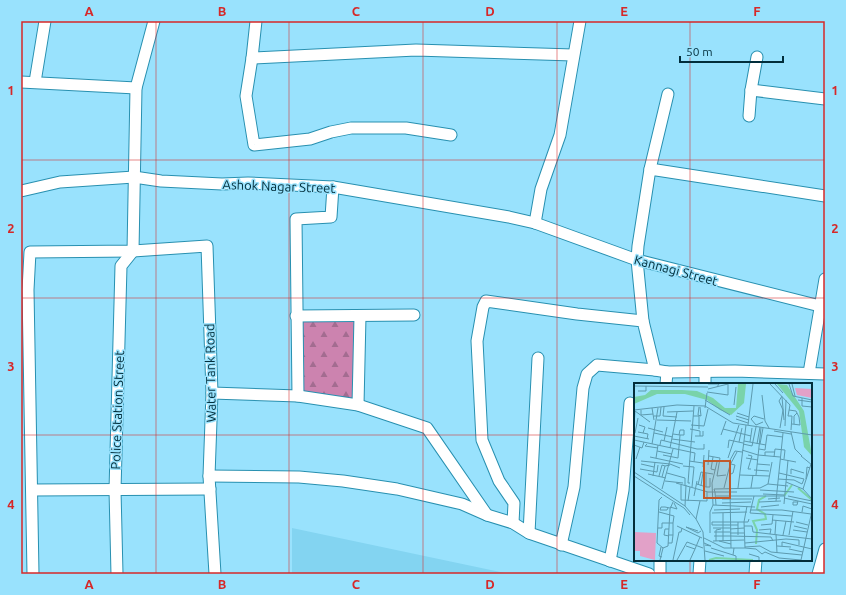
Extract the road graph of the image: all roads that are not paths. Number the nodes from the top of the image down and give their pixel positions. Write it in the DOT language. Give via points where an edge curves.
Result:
graph roads {
  1 [pos="45,21"];
  2 [pos="154,21"];
  3 [pos="256,21"];
  4 [pos="580,21"];
  5 [pos="573,55"];
  6 [pos="757,57"];
  7 [pos="252,58"];
  8 [pos="21,82"];
  9 [pos="35,82"];
  10 [pos="136,88"];
  11 [pos="751,90"];
  12 [pos="668,94"];
  13 [pos="825,99"];
  14 [pos="749,116"];
  15 [pos="451,135"];
  16 [pos="650,169"];
  17 [pos="134,177"];
  18 [pos="333,187"];
  19 [pos="21,191"];
  20 [pos="825,196"];
  21 [pos="535,223"];
  22 [pos="133,251"];
  23 [pos="637,260"];
  24 [pos="825,279"];
  25 [pos="24,291"];
  26 [pos="820,306"];
  27 [pos="414,315"];
  28 [pos="296,316"];
  29 [pos="360,316"];
  30 [pos="643,321"];
  31 [pos="538,358"];
  32 [pos="655,370"];
  33 [pos="667,372"];
  34 [pos="705,372"];
  35 [pos="809,373"];
  36 [pos="825,374"];
  37 [pos="666,383"];
  38 [pos="705,383"];
  39 [pos="212,393"];
  40 [pos="298,396"];
  41 [pos="630,403"];
  42 [pos="358,405"];
  43 [pos="26,420"];
  44 [pos="209,476"];
  45 [pos="210,489"];
  46 [pos="32,490"];
  47 [pos="115,490"];
  48 [pos="487,515"];
  49 [pos="513,523"];
  50 [pos="529,533"];
  51 [pos="561,545"];
  52 [pos="825,549"];
  53 [pos="610,561"];
  54 [pos="660,561"];
  55 [pos="700,561"];
  56 [pos="756,561"];
  57 [pos="34,574"];
  58 [pos="117,574"];
  59 [pos="215,574"];
  60 [pos="649,574"];
  61 [pos="660,574"];
  62 [pos="699,574"];
  63 [pos="755,574"];
  64 [pos="818,574"];
  1 -- 9 [label="street"];
  2 -- 10 [label="street"];
  3 -- 7 [label="street"];
  4 -- 5 [label="street"];
  5 -- 7 [label="street" via="416,50"];
  5 -- 21 [label="street" via="560,135 541,189"];
  6 -- 11 [label="street"];
  7 -- 15 [label="street" via="246,96 254,145 310,139 350,128 406,128"];
  8 -- 9 [label="street"];
  9 -- 10 [label="street"];
  10 -- 17 [label="street"];
  11 -- 13 [label="street"];
  11 -- 14 [label="street"];
  12 -- 16 [label="street"];
  16 -- 20 [label="street"];
  16 -- 23 [label="street"];
  17 -- 18 [label="street, Ashok Nagar Street" via="161,181"];
  17 -- 19 [label="street, Ashok Nagar Street" via="60,182"];
  17 -- 22 [label="street"];
  18 -- 21 [label="street, Ashok Nagar Street"];
  18 -- 28 [label="street" via="330,217 296,220"];
  21 -- 23 [label="street, Kannagi Street"];
  22 -- 25 [label="street" via="30,252"];
  22 -- 39 [label="street, Water Tank Road" via="207,246"];
  22 -- 47 [label="street, Police Station Street" via="121,266"];
  23 -- 26 [label="street, Kannagi Street"];
  23 -- 30 [label="street"];
  24 -- 26 [label="street"];
  25 -- 43 [label="street"];
  26 -- 35 [label="street"];
  27 -- 29 [label="street"];
  28 -- 29 [label="street"];
  28 -- 40 [label="street"];
  29 -- 42 [label="street"];
  30 -- 32 [label="street"];
  30 -- 49 [label="street" via="486,301 477,341 482,440 499,481 514,503"];
  31 -- 50 [label="street"];
  32 -- 33 [label="street"];
  32 -- 51 [label="street" via="597,365 587,374 583,388 574,487"];
  33 -- 34 [label="street"];
  33 -- 37 [label="street"];
  34 -- 35 [label="street"];
  34 -- 38 [label="street"];
  35 -- 36 [label="street"];
  39 -- 40 [label="street"];
  39 -- 44 [label="street, Water Tank Road"];
  40 -- 42 [label="street"];
  41 -- 53 [label="street" via="623,490"];
  42 -- 48 [label="street" via="427,428"];
  43 -- 46 [label="street"];
  44 -- 45 [label="street, Water Tank Road"];
  44 -- 48 [label="street" via="299,477 343,481 398,489 462,504"];
  45 -- 47 [label="street"];
  45 -- 59 [label="street, Water Tank Road"];
  46 -- 47 [label="street"];
  46 -- 57 [label="street"];
  47 -- 58 [label="street, Police Station Street"];
  48 -- 49 [label="street"];
  49 -- 50 [label="street"];
  50 -- 51 [label="street"];
  51 -- 53 [label="street"];
  52 -- 64 [label="street"];
  53 -- 60 [label="street"];
  54 -- 61 [label="street"];
  55 -- 62 [label="street"];
  56 -- 63 [label="street"];
}
